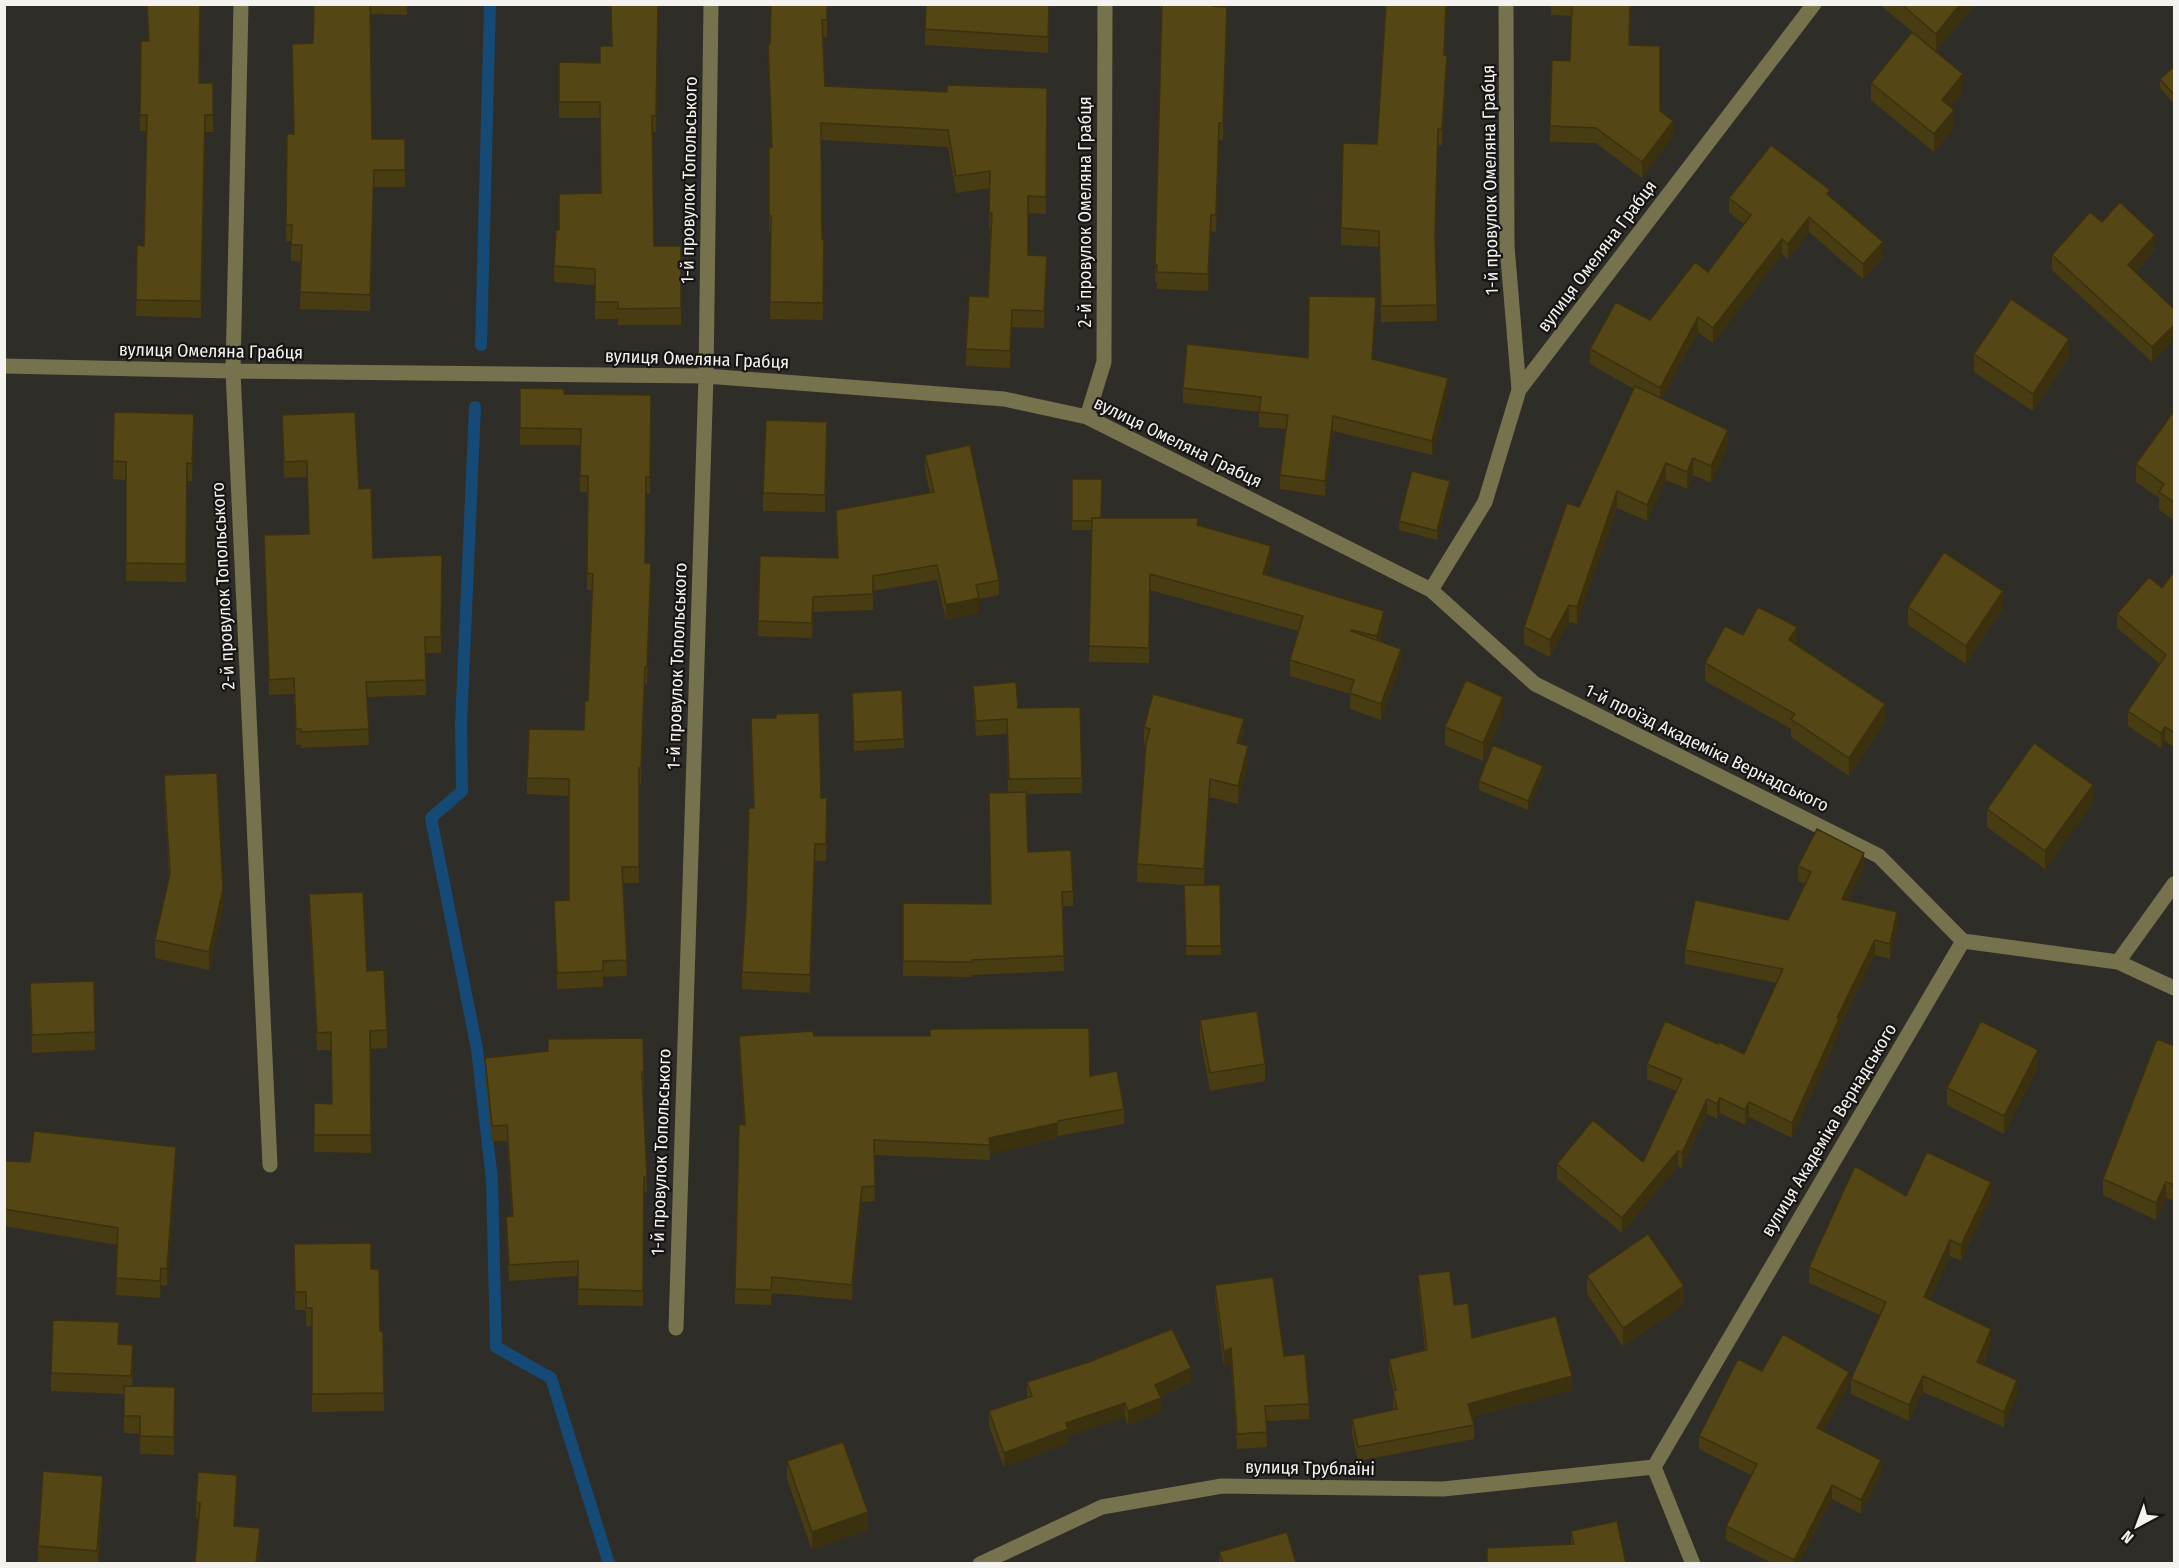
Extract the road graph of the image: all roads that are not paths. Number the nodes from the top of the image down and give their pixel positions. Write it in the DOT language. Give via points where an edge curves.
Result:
graph roads {
  1 [pos="241,4"];
  2 [pos="711,4"];
  3 [pos="1105,4"];
  4 [pos="1506,4"];
  5 [pos="1814,4"];
  6 [pos="4,366"];
  7 [pos="233,371"];
  8 [pos="706,376"];
  9 [pos="1519,390"];
  10 [pos="1087,417"];
  11 [pos="1431,590"];
  12 [pos="2175,884"];
  13 [pos="1963,941"];
  14 [pos="2118,962"];
  15 [pos="2175,988"];
  16 [pos="270,1165"];
  17 [pos="676,1328"];
  18 [pos="1654,1467"];
  19 [pos="980,1563"];
  20 [pos="1693,1563"];
  1 -- 7 [label="street, 2-й провулок Топольського"];
  2 -- 8 [label="street, 1-й провулок Топольського"];
  3 -- 10 [label="street, 2-й провулок Омеляна Грабця" via="1104,362"];
  4 -- 9 [label="street, 1-й провулок Омеляна Грабця" via="1507,246"];
  5 -- 9 [label="street, вулиця Омеляна Грабця"];
  6 -- 7 [label="street, вулиця Омеляна Грабця"];
  7 -- 8 [label="street, вулиця Омеляна Грабця"];
  7 -- 16 [label="street, 2-й провулок Топольського"];
  8 -- 10 [label="street, вулиця Омеляна Грабця" via="1004,399"];
  8 -- 17 [label="street, 1-й провулок Топольського"];
  9 -- 11 [label="street, вулиця Омеляна Грабця" via="1485,502"];
  10 -- 11 [label="street, вулиця Омеляна Грабця"];
  11 -- 13 [label="street, 1-й проїзд Академіка Вернадського" via="1535,684 1879,856"];
  12 -- 14 [label="street"];
  13 -- 14 [label="street"];
  13 -- 18 [label="street, вулиця Академіка Вернадського"];
  14 -- 15 [label="street"];
  18 -- 19 [label="street, вулиця Трублаїні" via="1443,1489 1222,1486 1102,1507"];
  18 -- 20 [label="street"];
}
